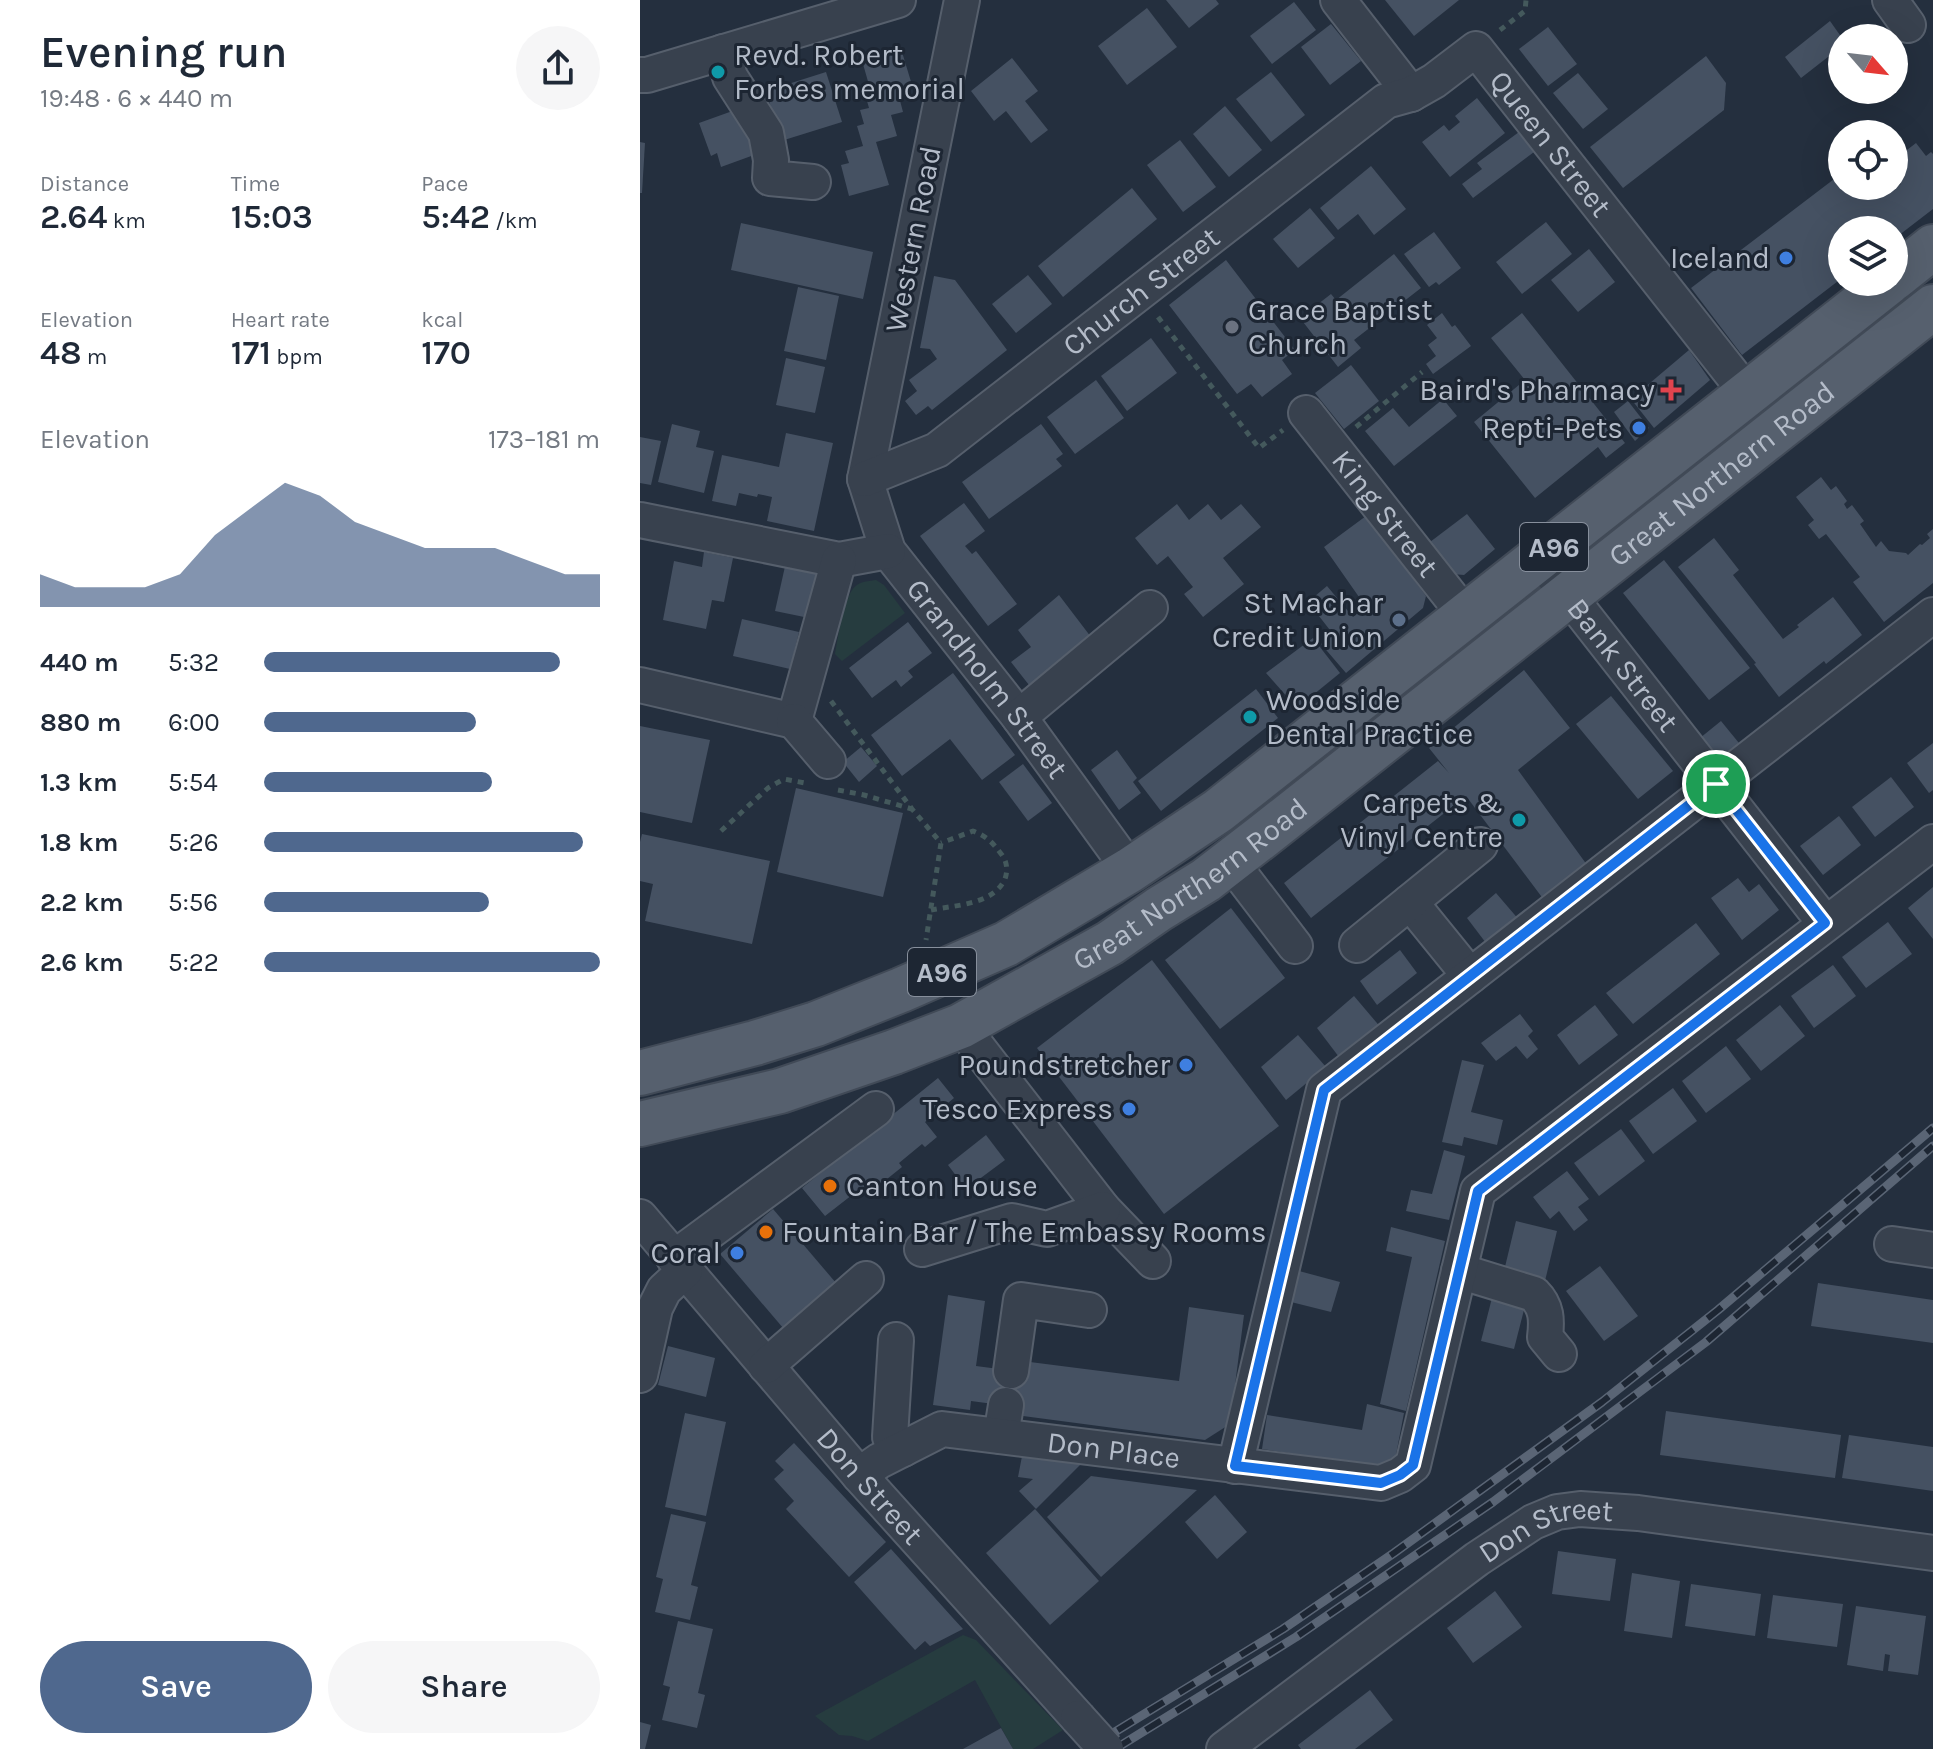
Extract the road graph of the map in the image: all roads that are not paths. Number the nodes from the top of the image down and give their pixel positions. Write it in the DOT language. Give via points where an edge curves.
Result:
graph roads {
  1 [pos="898,0"];
  2 [pos="962,0"];
  3 [pos="1338,0"];
  4 [pos="723,52"];
  5 [pos="640,75"];
  6 [pos="1411,94"];
  7 [pos="813,182"];
  8 [pos="1933,247"];
  9 [pos="1908,267"];
  10 [pos="1871,296"];
  11 [pos="1933,307"];
  12 [pos="1747,393"];
  13 [pos="1306,413"];
  14 [pos="865,479"];
  15 [pos="640,520"];
  16 [pos="888,551"];
  17 [pos="1539,558"];
  18 [pos="839,560"];
  19 [pos="1568,595"];
  20 [pos="1150,608"];
  21 [pos="1933,615"];
  22 [pos="1466,616"];
  23 [pos="640,685"];
  24 [pos="1019,717"];
  25 [pos="794,721"];
  26 [pos="825,778"];
  27 [pos="1716,784"];
  28 [pos="1933,842"];
  29 [pos="1480,845"];
  30 [pos="1230,861"];
  31 [pos="1130,870"];
  32 [pos="1410,902"];
  33 [pos="1825,923"];
  34 [pos="1357,945"];
  35 [pos="1295,946"];
  36 [pos="1470,976"];
  37 [pos="961,1026"];
  38 [pos="640,1073"];
  39 [pos="876,1109"];
  40 [pos="640,1124"];
  41 [pos="1103,1209"];
  42 [pos="640,1217"];
  43 [pos="1892,1244"];
  44 [pos="922,1249"];
  45 [pos="1933,1250"];
  46 [pos="1153,1261"];
  47 [pos="680,1265"];
  48 [pos="1459,1271"];
  49 [pos="866,1279"];
  50 [pos="1089,1310"];
  51 [pos="896,1340"];
  52 [pos="1559,1354"];
  53 [pos="766,1366"];
  54 [pos="1011,1371"];
  55 [pos="640,1375"];
  56 [pos="903,1449"];
  57 [pos="1235,1466"];
  58 [pos="859,1475"];
  59 [pos="1933,1553"];
  60 [pos="1106,1749"];
  61 [pos="1224,1749"];
  1 -- 4 [label="street"];
  2 -- 14 [label="street, Western Road"];
  3 -- 6 [label="street"];
  4 -- 5 [label="street"];
  4 -- 7 [label="street" via="730,77 766,133 770,178"];
  6 -- 12 [label="street, Queen Street" via="1476,49"];
  6 -- 14 [label="street, Church Street" via="1386,101 937,450"];
  8 -- 9 [label="main road"];
  10 -- 12 [label="main road, A96"];
  11 -- 19 [label="main road, Great Northern Road / A96"];
  12 -- 17 [label="main road, A96"];
  13 -- 22 [label="street, King Street"];
  14 -- 16 [label="street, Grandholm Street"];
  15 -- 18 [label="street"];
  16 -- 18 [label="street"];
  16 -- 24 [label="street, Grandholm Street"];
  17 -- 19 [label="street, Bank Street"];
  17 -- 22 [label="main road, A96"];
  18 -- 25 [label="street"];
  19 -- 27 [label="street, Bank Street"];
  19 -- 30 [label="main road, Great Northern Road / A96"];
  20 -- 24 [label="street"];
  21 -- 27 [label="street"];
  22 -- 31 [label="main road, Great Northern Road / A96" via="1218,811"];
  23 -- 25 [label="street"];
  24 -- 31 [label="street, Grandholm Street"];
  25 -- 26 [label="street"];
  27 -- 33 [label="street, Bank Street"];
  27 -- 36 [label="street"];
  28 -- 33 [label="street"];
  29 -- 32 [label="street"];
  30 -- 35 [label="street"];
  30 -- 37 [label="main road, Great Northern Road / A96" via="1110,943"];
  31 -- 38 [label="main road, Great Northern Road / A96" via="1006,944 874,1002 771,1038"];
  32 -- 34 [label="street"];
  32 -- 36 [label="street"];
  33 -- 48 [label="street" via="1478,1191"];
  36 -- 57 [label="street" via="1324,1090"];
  37 -- 40 [label="main road, Great Northern Road / A96" via="780,1091"];
  37 -- 41 [label="street"];
  39 -- 47 [label="street"];
  41 -- 44 [label="street" via="1047,1229 1012,1221"];
  41 -- 46 [label="street"];
  42 -- 47 [label="street, Don Street"];
  43 -- 45 [label="street"];
  47 -- 53 [label="street, Don Street"];
  47 -- 55 [label="street" via="655,1308"];
  48 -- 52 [label="street" via="1534,1294 1543,1302 1545,1337"];
  48 -- 57 [label="street, Don Place" via="1413,1465 1381,1483"];
  49 -- 53 [label="street"];
  50 -- 54 [label="street" via="1021,1300"];
  51 -- 56 [label="street" via="890,1437"];
  53 -- 58 [label="street, Don Street"];
  56 -- 57 [label="street, Don Place" via="942,1429 1003,1421"];
  56 -- 58 [label="street, Don Place"];
  58 -- 60 [label="street, Don Street, bridge"];
  59 -- 61 [label="street, Don Street" via="1624,1511 1557,1512 1477,1559"];
}
